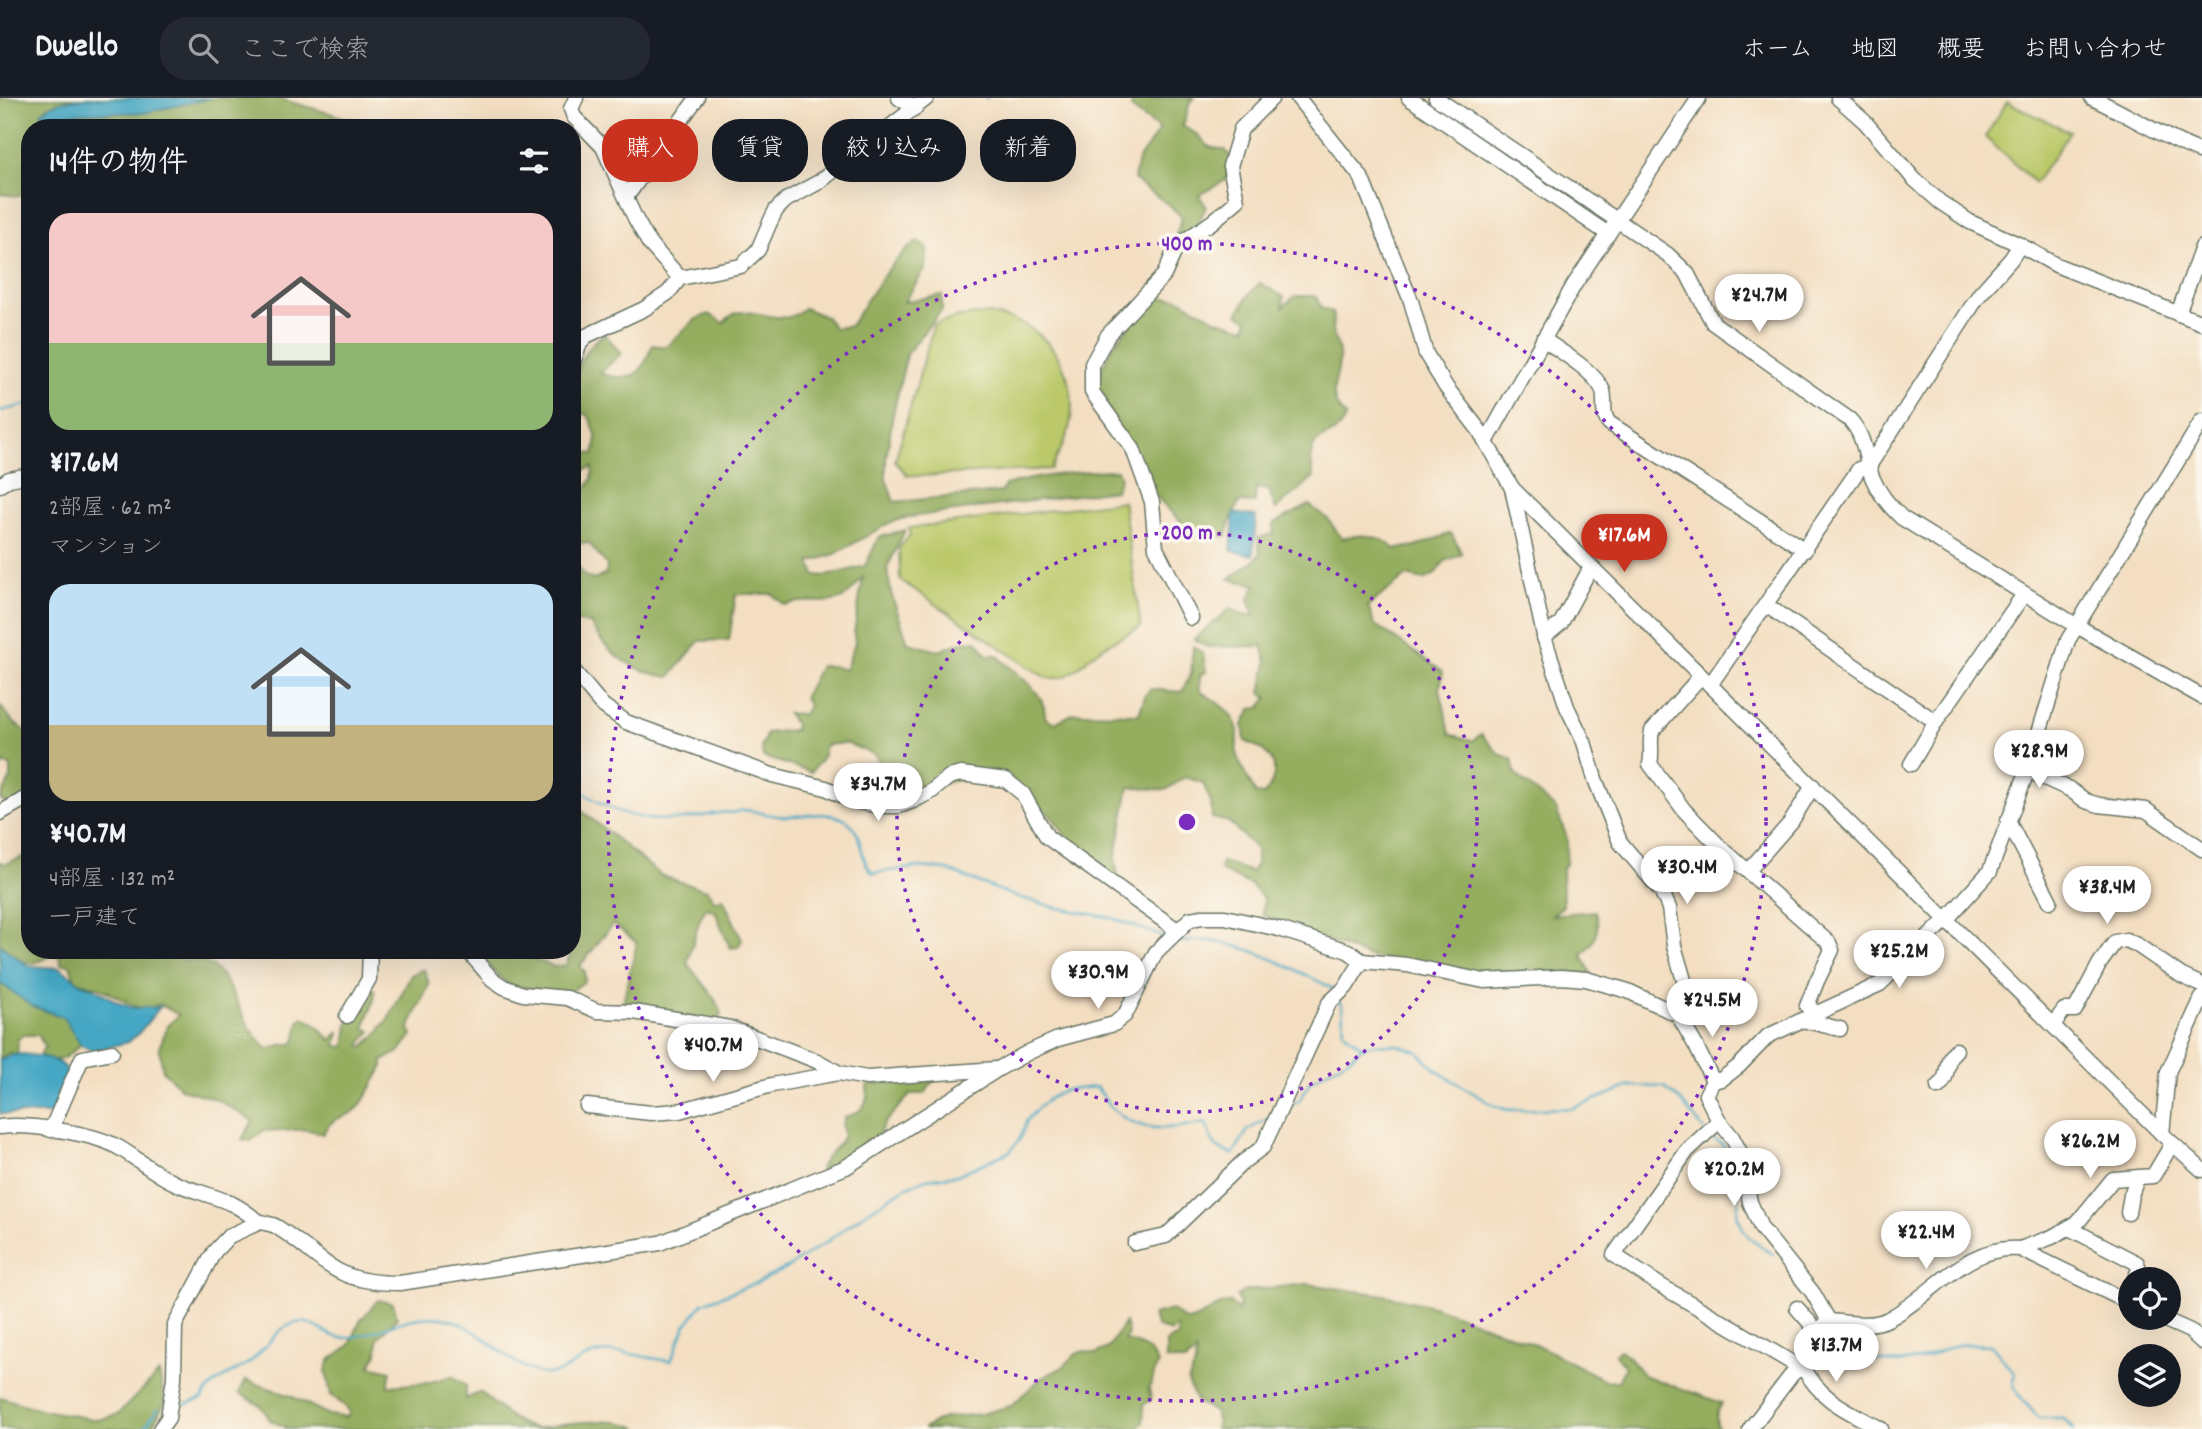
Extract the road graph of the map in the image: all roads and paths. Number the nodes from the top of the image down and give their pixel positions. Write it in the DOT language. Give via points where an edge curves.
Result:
graph roads {
  1 [pos="576,98"];
  2 [pos="697,98"];
  3 [pos="899,98"];
  4 [pos="927,98"];
  5 [pos="1272,98"];
  6 [pos="1298,98"];
  7 [pos="1409,98"];
  8 [pos="1436,98"];
  9 [pos="1699,98"];
  10 [pos="1838,98"];
  11 [pos="2092,98"];
  12 [pos="915,108"];
  13 [pos="576,119"];
  14 [pos="581,124"];
  15 [pos="2202,152"];
  16 [pos="627,196"];
  17 [pos="1617,222"];
  18 [pos="1608,234"];
  19 [pos="2020,245"];
  20 [pos="2202,247"];
  21 [pos="680,278"];
  22 [pos="2178,314"];
  23 [pos="2202,323"];
  24 [pos="1543,339"];
  25 [pos="581,342"];
  26 [pos="2202,422"];
  27 [pos="1486,442"];
  28 [pos="1869,466"];
  29 [pos="21,477"];
  30 [pos="0,485"];
  31 [pos="1512,488"];
  32 [pos="1805,550"];
  33 [pos="1591,567"];
  34 [pos="2024,594"];
  35 [pos="1766,605"];
  36 [pos="1191,618"];
  37 [pos="2077,626"];
  38 [pos="1544,637"];
  39 [pos="581,680"];
  40 [pos="1706,681"];
  41 [pos="2202,697"];
  42 [pos="1936,722"];
  43 [pos="1911,764"];
  44 [pos="2027,770"];
  45 [pos="1813,786"];
  46 [pos="21,801"];
  47 [pos="0,814"];
  48 [pos="2008,821"];
  49 [pos="2202,849"];
  50 [pos="1748,871"];
  51 [pos="2050,901"];
  52 [pos="1946,920"];
  53 [pos="1177,930"];
  54 [pos="370,959"];
  55 [pos="475,959"];
  56 [pos="1362,961"];
  57 [pos="2202,985"];
  58 [pos="2202,998"];
  59 [pos="1818,1014"];
  60 [pos="1678,1015"];
  61 [pos="347,1016"];
  62 [pos="1802,1020"];
  63 [pos="2053,1025"];
  64 [pos="1840,1029"];
  65 [pos="1956,1050"];
  66 [pos="112,1052"];
  67 [pos="998,1069"];
  68 [pos="839,1073"];
  69 [pos="1713,1081"];
  70 [pos="1938,1087"];
  71 [pos="587,1106"];
  72 [pos="1719,1122"];
  73 [pos="0,1127"];
  74 [pos="51,1130"];
  75 [pos="2167,1139"];
  76 [pos="2202,1170"];
  77 [pos="2137,1179"];
  78 [pos="2128,1213"];
  79 [pos="260,1222"];
  80 [pos="2069,1228"];
  81 [pos="1135,1242"];
  82 [pos="2020,1248"];
  83 [pos="2138,1267"];
  84 [pos="2118,1293"];
  85 [pos="1797,1308"];
  86 [pos="1829,1321"];
  87 [pos="2181,1327"];
  88 [pos="1817,1331"];
  89 [pos="2202,1342"];
  90 [pos="1802,1368"];
  91 [pos="160,1429"];
  92 [pos="1750,1429"];
  93 [pos="1881,1429"];
  1 -- 13 [label="street" via="571,109"];
  2 -- 16 [label="street"];
  3 -- 12 [label="street"];
  4 -- 12 [label="street"];
  5 -- 36 [label="street" via="1241,129 1230,166 1237,201 1177,246 1164,275 1108,335 1092,364 1092,392 1133,449 1152,502 1156,548"];
  6 -- 27 [label="street" via="1361,177 1411,300 1426,354"];
  7 -- 18 [label="street"];
  8 -- 17 [label="street"];
  9 -- 17 [label="street"];
  10 -- 19 [label="street" via="1940,202"];
  11 -- 15 [label="street"];
  12 -- 21 [label="street" via="819,182 786,200 776,210 758,250 741,266"];
  14 -- 16 [label="street" via="603,147"];
  16 -- 21 [label="street" via="649,243"];
  17 -- 18 [label="street"];
  17 -- 28 [label="street" via="1667,254 1687,274 1713,323 1850,420 1859,429"];
  18 -- 24 [label="street"];
  19 -- 22 [label="street" via="2056,265"];
  19 -- 28 [label="street" via="1979,295"];
  20 -- 22 [label="street"];
  21 -- 25 [label="street" via="668,293 644,309"];
  22 -- 23 [label="street"];
  24 -- 27 [label="street"];
  24 -- 32 [label="street" via="1601,387 1609,423"];
  26 -- 37 [label="street"];
  27 -- 31 [label="street"];
  28 -- 32 [label="street" via="1859,469"];
  28 -- 34 [label="street" via="1887,505 1902,518"];
  29 -- 30 [label="street"];
  31 -- 33 [label="street"];
  31 -- 38 [label="street"];
  32 -- 35 [label="street"];
  33 -- 38 [label="street" via="1561,623"];
  33 -- 40 [label="street"];
  34 -- 37 [label="street"];
  34 -- 42 [label="street"];
  35 -- 40 [label="street"];
  35 -- 42 [label="street"];
  37 -- 41 [label="street"];
  37 -- 44 [label="street" via="2068,640"];
  38 -- 60 [label="street" via="1620,842 1669,908 1686,987"];
  39 -- 53 [label="street" via="602,705 626,722 853,801 899,806 961,774 1006,780 1023,794 1047,837"];
  40 -- 45 [label="street"];
  40 -- 50 [label="street" via="1652,731 1650,764 1684,810"];
  42 -- 43 [label="street"];
  44 -- 48 [label="street"];
  44 -- 49 [label="street" via="2086,801 2146,810"];
  45 -- 50 [label="street" via="1791,822"];
  45 -- 52 [label="street"];
  46 -- 47 [label="street"];
  48 -- 51 [label="street"];
  48 -- 52 [label="street" via="1990,871"];
  50 -- 59 [label="street" via="1829,943 1832,950 1807,1006"];
  52 -- 59 [label="street" via="1880,984"];
  52 -- 63 [label="street"];
  53 -- 56 [label="street" via="1190,919 1224,916 1338,947"];
  53 -- 67 [label="street" via="1156,952 1125,1015 1114,1024 1058,1039"];
  54 -- 61 [label="street" via="369,979"];
  55 -- 68 [label="street" via="492,979 523,994 567,998 597,1010 730,1028"];
  56 -- 60 [label="street" via="1484,981 1586,979 1628,991"];
  56 -- 81 [label="street" via="1329,1003 1263,1147 1166,1236"];
  57 -- 63 [label="street" via="2126,940 2115,942 2075,1010 2064,1010"];
  58 -- 75 [label="street" via="2168,1072"];
  59 -- 62 [label="street"];
  60 -- 69 [label="street"];
  62 -- 64 [label="street"];
  62 -- 69 [label="street" via="1768,1036 1739,1066"];
  63 -- 75 [label="street"];
  65 -- 70 [label="street"];
  66 -- 74 [label="street" via="82,1058"];
  67 -- 68 [label="street" via="867,1078"];
  67 -- 79 [label="street" via="846,1167 660,1243 400,1283 370,1283 342,1275 275,1225"];
  68 -- 71 [label="street" via="772,1085 680,1111 651,1113"];
  69 -- 72 [label="street" via="1706,1095"];
  72 -- 86 [label="street" via="1741,1154 1750,1202 1761,1228 1813,1293"];
  72 -- 90 [label="street" via="1687,1151 1614,1255"];
  73 -- 74 [label="street"];
  74 -- 79 [label="street" via="115,1146 158,1176 229,1202"];
  75 -- 76 [label="street"];
  75 -- 77 [label="street" via="2153,1176"];
  77 -- 78 [label="street"];
  77 -- 80 [label="street" via="2113,1179"];
  79 -- 91 [label="street" via="229,1236 214,1252 175,1325 174,1378 168,1418"];
  80 -- 82 [label="street"];
  80 -- 83 [label="street"];
  82 -- 84 [label="street"];
  82 -- 86 [label="street" via="2001,1247 1978,1255 1886,1321"];
  85 -- 88 [label="street"];
  86 -- 88 [label="street"];
  87 -- 89 [label="street"];
  88 -- 90 [label="street"];
  90 -- 92 [label="street" via="1793,1373"];
  90 -- 93 [label="street" via="1827,1399"];
}
